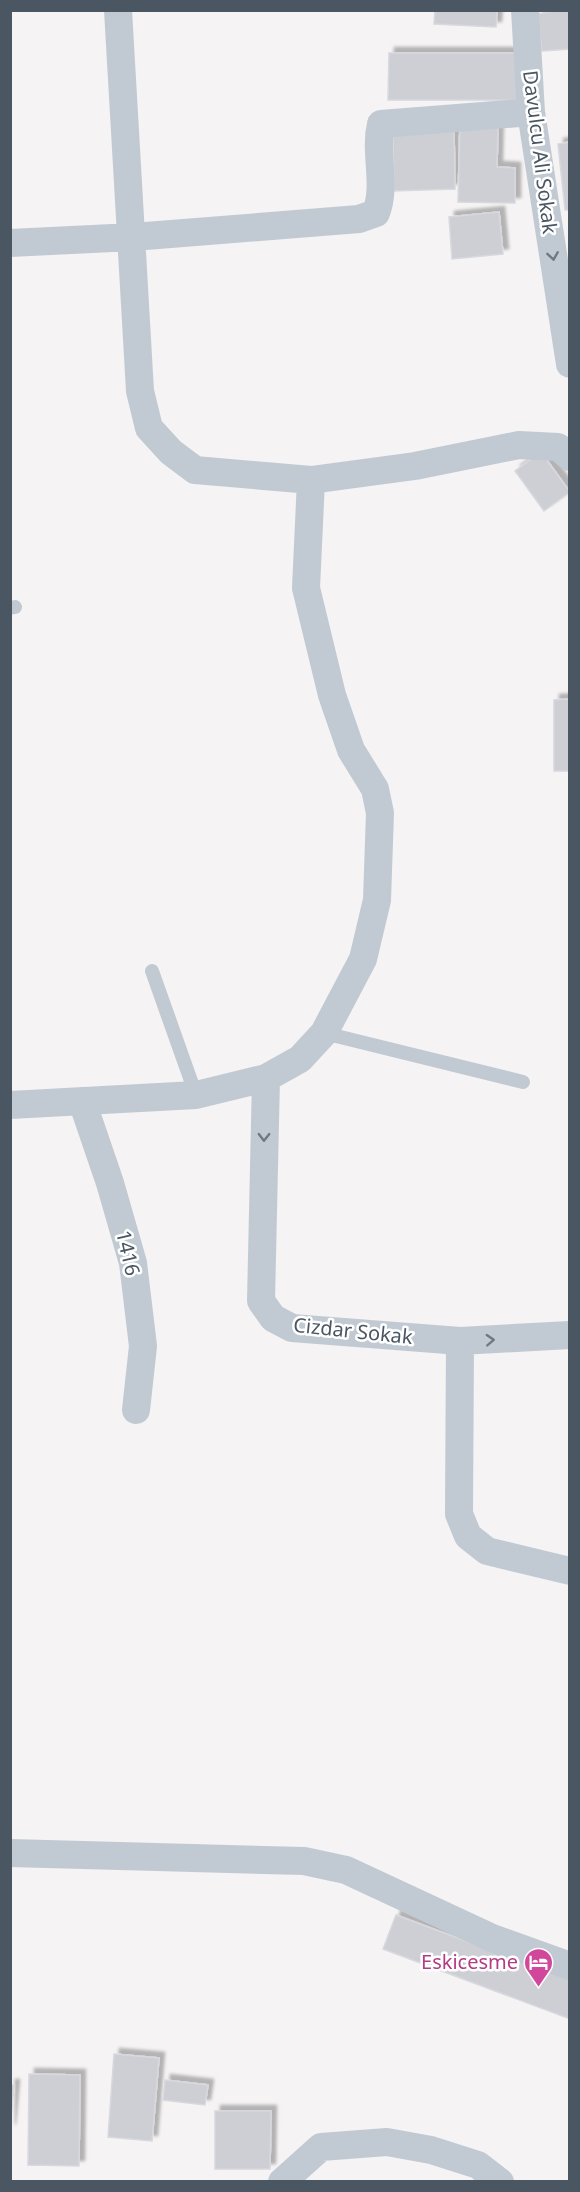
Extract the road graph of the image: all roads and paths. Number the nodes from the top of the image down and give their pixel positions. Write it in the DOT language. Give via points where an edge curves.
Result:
graph roads {
  1 [pos="118,10"];
  2 [pos="525,10"];
  3 [pos="531,112"];
  4 [pos="133,237"];
  5 [pos="10,243"];
  6 [pos="570,364"];
  7 [pos="570,457"];
  8 [pos="311,480"];
  9 [pos="153,971"];
  10 [pos="324,1033"];
  11 [pos="266,1078"];
  12 [pos="523,1082"];
  13 [pos="196,1095"];
  14 [pos="82,1101"];
  15 [pos="10,1105"];
  16 [pos="570,1335"];
  17 [pos="460,1341"];
  18 [pos="136,1410"];
  19 [pos="570,1570"];
  20 [pos="10,1853"];
  21 [pos="570,1966"];
  22 [pos="282,2181"];
  23 [pos="500,2181"];
  1 -- 4 [label="street"];
  2 -- 3 [label="street, Davulcu Ali Sokak"];
  3 -- 4 [label="street" via="381,124 380,202 376,213 359,219"];
  3 -- 6 [label="street, Davulcu Ali Sokak, one-way"];
  4 -- 5 [label="street"];
  4 -- 8 [label="street" via="140,391 149,428 195,470"];
  7 -- 8 [label="street" via="558,447 519,445 415,466"];
  8 -- 10 [label="street" via="306,588 340,717 351,750 375,789 380,813 377,900 363,959"];
  9 -- 13 [label="lane"];
  10 -- 11 [label="street" via="300,1059"];
  10 -- 12 [label="lane"];
  11 -- 13 [label="street"];
  11 -- 17 [label="street, Cizdar Sokak, one-way" via="261,1301 273,1317 292,1328"];
  13 -- 14 [label="street"];
  14 -- 15 [label="street"];
  14 -- 18 [label="street, 1416" via="133,1263 143,1346"];
  17 -- 16 [label="street, Cizdar Sokak, one-way"];
  17 -- 19 [label="street" via="459,1514 468,1536 488,1551"];
  20 -- 21 [label="street" via="304,1861 346,1870 492,1938"];
  22 -- 23 [label="street" via="321,2147 387,2142 478,2164"];
}
